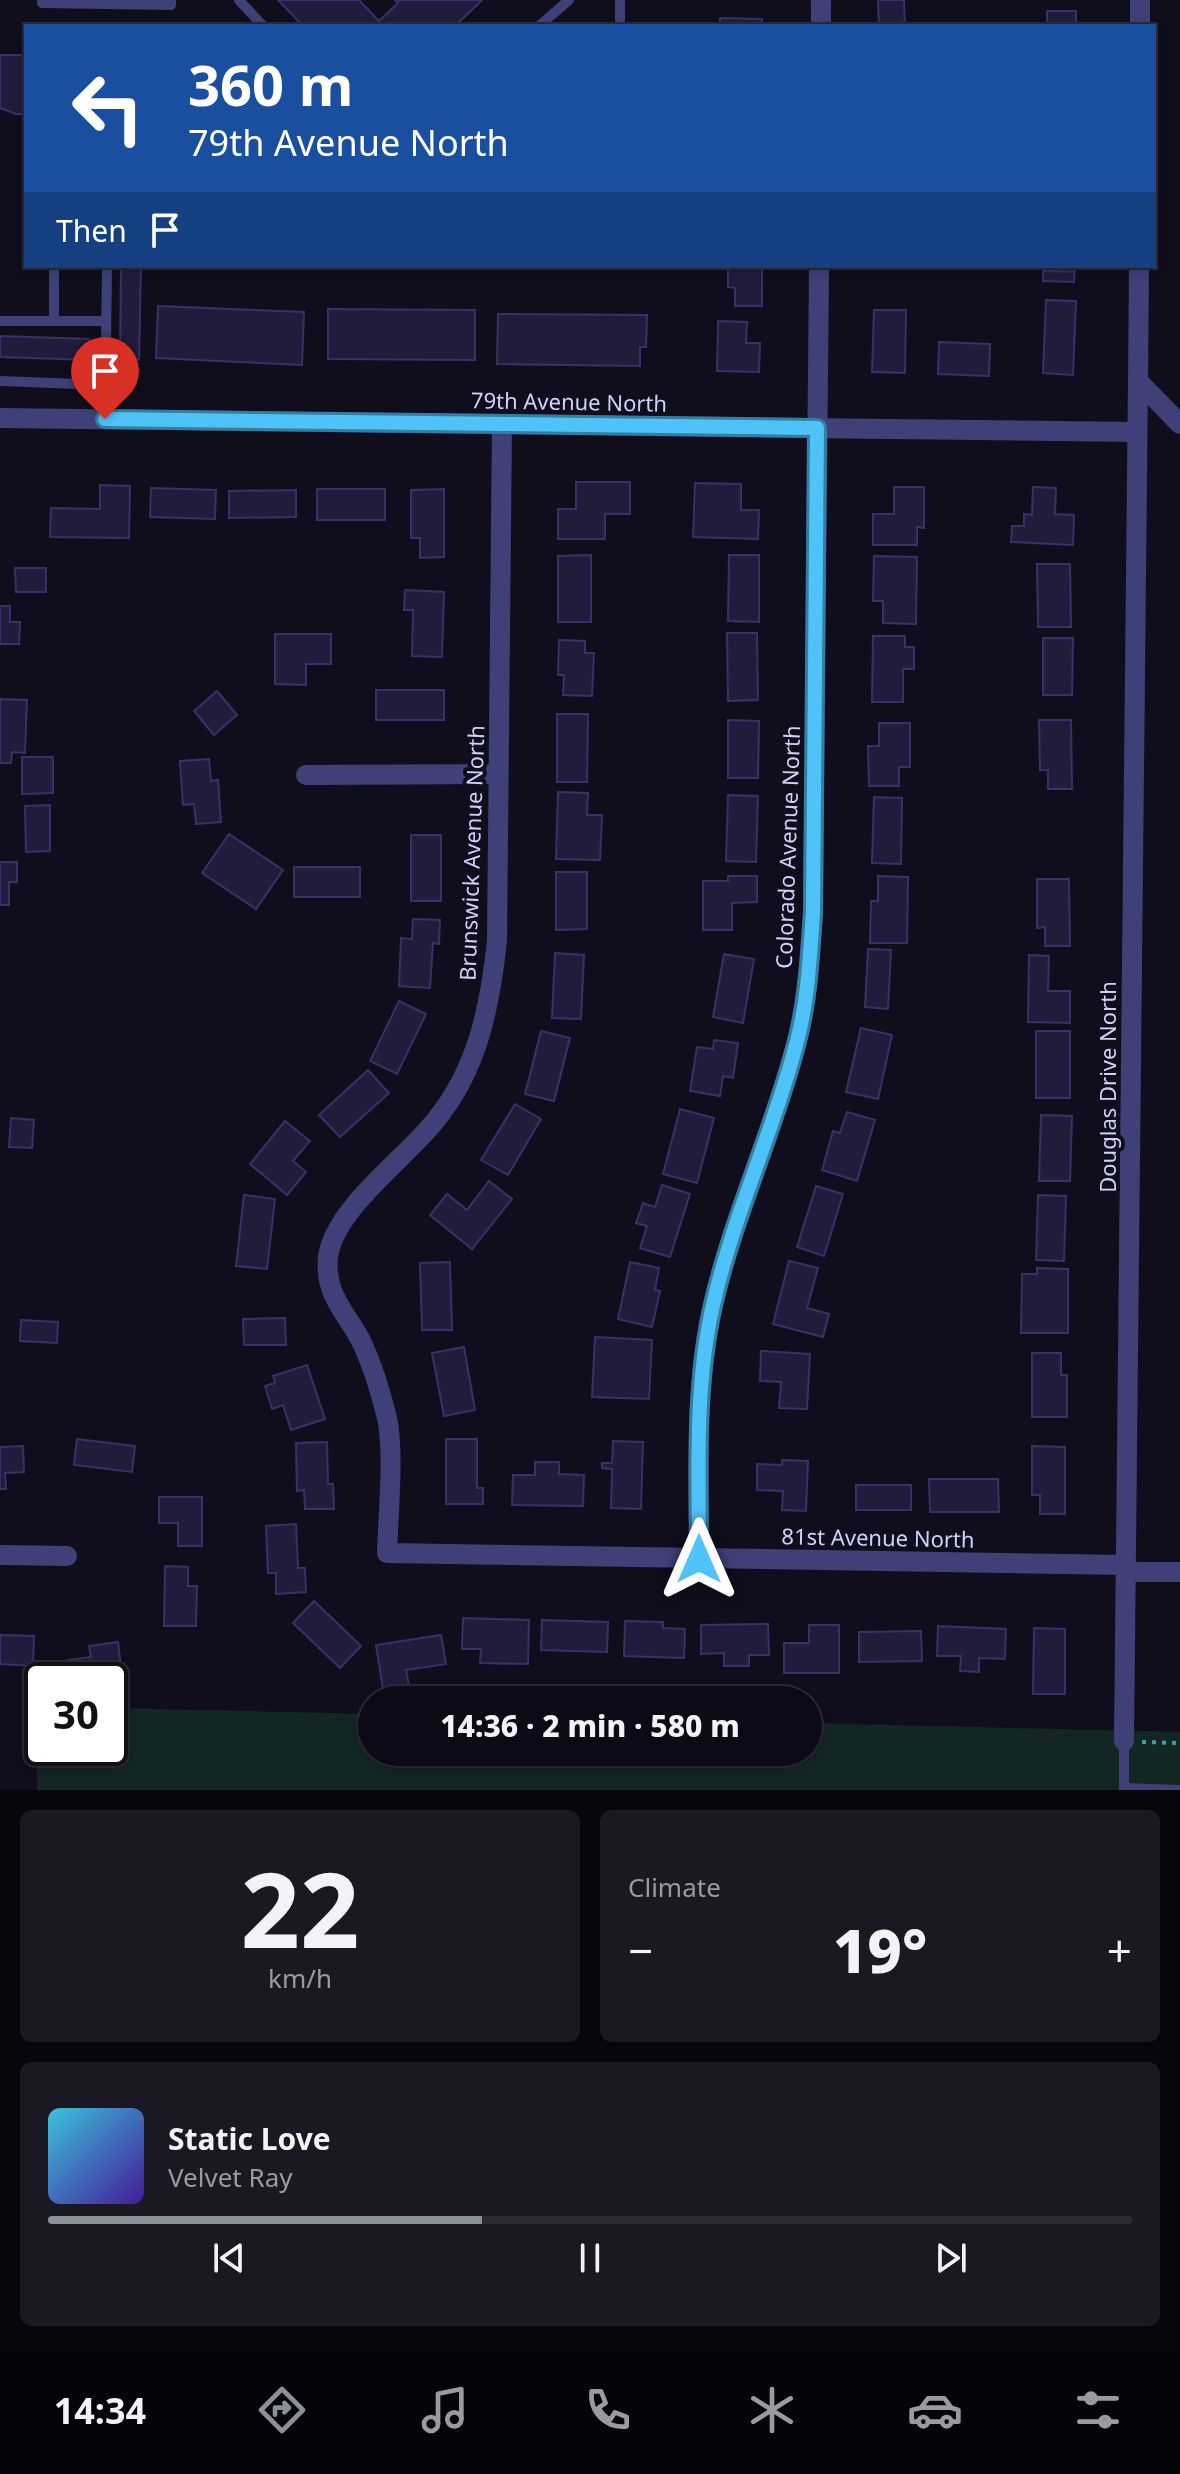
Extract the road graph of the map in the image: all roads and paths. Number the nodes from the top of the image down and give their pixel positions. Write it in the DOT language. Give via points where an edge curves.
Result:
graph roads {
  1 [pos="42,0"];
  2 [pos="171,0"];
  3 [pos="239,0"];
  4 [pos="569,0"];
  5 [pos="620,0"];
  6 [pos="821,0"];
  7 [pos="1140,0"];
  8 [pos="261,24"];
  9 [pos="541,24"];
  10 [pos="620,24"];
  11 [pos="821,24"];
  12 [pos="1140,24"];
  13 [pos="54,268"];
  14 [pos="107,268"];
  15 [pos="819,268"];
  16 [pos="1139,268"];
  17 [pos="0,321"];
  18 [pos="54,321"];
  19 [pos="106,321"];
  20 [pos="0,381"];
  21 [pos="1138,381"];
  22 [pos="105,385"];
  23 [pos="0,418"];
  24 [pos="105,419"];
  25 [pos="502,424"];
  26 [pos="1180,424"];
  27 [pos="817,428"];
  28 [pos="1137,432"];
  29 [pos="498,774"];
  30 [pos="306,775"];
  31 [pos="387,1553"];
  32 [pos="0,1555"];
  33 [pos="67,1556"];
  34 [pos="699,1559"];
  35 [pos="1127,1568"];
  36 [pos="1180,1572"];
  37 [pos="1124,1741"];
  38 [pos="1180,1743"];
  39 [pos="1124,1789"];
  40 [pos="1179,1790"];
  1 -- 2 [label="lane" via="171,5"];
  3 -- 8 [label="lane"];
  4 -- 9 [label="lane"];
  5 -- 10 [label="lane"];
  6 -- 11 [label="street"];
  7 -- 12 [label="street"];
  13 -- 18 [label="lane"];
  14 -- 19 [label="lane"];
  15 -- 27 [label="street, Colorado Avenue North"];
  16 -- 21 [label="street, Douglas Drive North"];
  17 -- 18 [label="lane"];
  18 -- 19 [label="lane"];
  19 -- 22 [label="lane"];
  20 -- 22 [label="lane"];
  21 -- 26 [label="street"];
  21 -- 28 [label="street, Douglas Drive North"];
  22 -- 24 [label="lane"];
  23 -- 24 [label="street, 79th Avenue North"];
  24 -- 25 [label="street, 79th Avenue North"];
  25 -- 27 [label="street, 79th Avenue North"];
  25 -- 29 [label="street, Brunswick Avenue North"];
  27 -- 28 [label="street, 79th Avenue North"];
  27 -- 34 [label="street, Colorado Avenue North" via="808,976 779,1105 713,1304 703,1359"];
  28 -- 35 [label="street, Douglas Drive North"];
  29 -- 30 [label="street"];
  29 -- 31 [label="street, Brunswick Avenue North" via="497,941 482,1035 437,1119 349,1210 328,1258 339,1309 362,1342 388,1419"];
  31 -- 34 [label="street, 81st Avenue North"];
  32 -- 33 [label="street"];
  34 -- 35 [label="street, 81st Avenue North"];
  35 -- 36 [label="street, 81st Avenue North"];
  35 -- 37 [label="street, Douglas Drive North"];
  37 -- 38 [label="path"];
  37 -- 39 [label="lane"];
  39 -- 40 [label="lane"];
}
